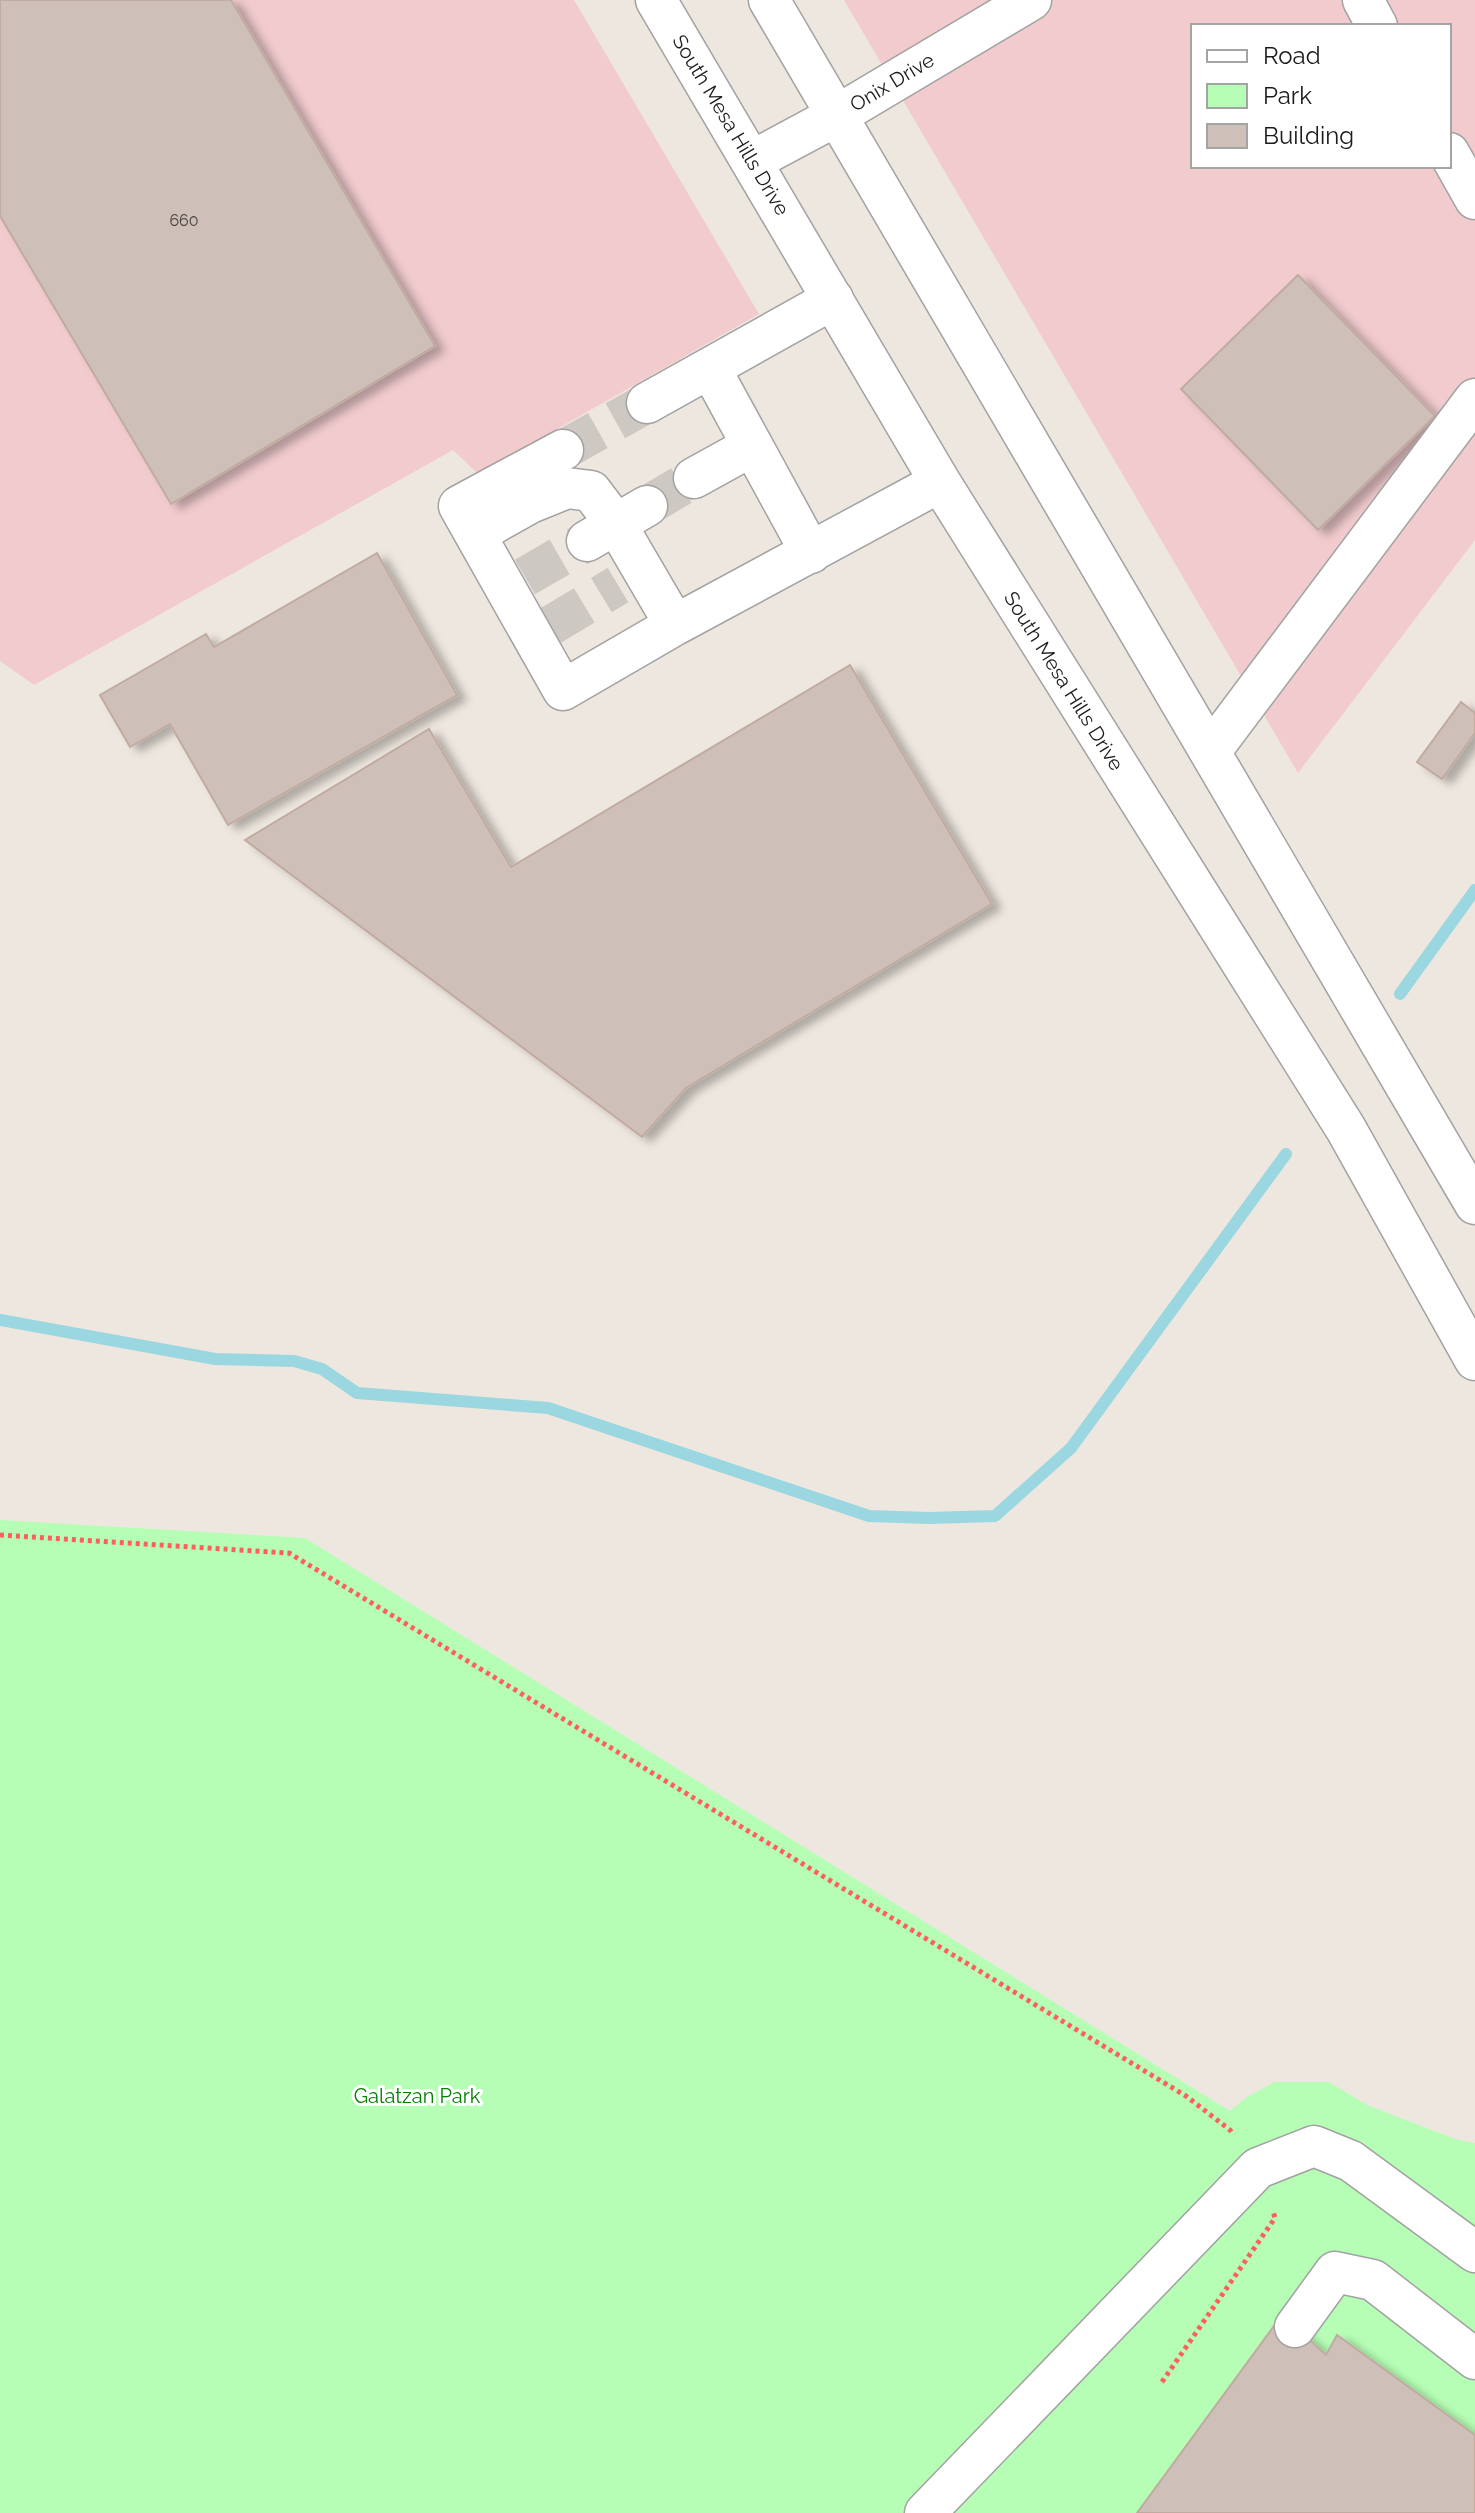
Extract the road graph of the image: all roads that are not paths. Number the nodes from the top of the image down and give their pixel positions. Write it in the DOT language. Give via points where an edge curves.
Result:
graph roads {
  1 [pos="656,0"];
  2 [pos="769,0"];
  3 [pos="1031,0"];
  4 [pos="1363,0"];
  5 [pos="1376,24"];
  6 [pos="836,116"];
  7 [pos="1451,157"];
  8 [pos="752,161"];
  9 [pos="1475,199"];
  10 [pos="833,299"];
  11 [pos="710,368"];
  12 [pos="1475,399"];
  13 [pos="647,403"];
  14 [pos="752,446"];
  15 [pos="563,450"];
  16 [pos="694,478"];
  17 [pos="940,482"];
  18 [pos="467,520"];
  19 [pos="811,553"];
  20 [pos="675,625"];
  21 [pos="1210,752"];
  22 [pos="1475,1204"];
  23 [pos="1475,1360"];
  24 [pos="1475,2252"];
  25 [pos="1295,2327"];
  26 [pos="1475,2359"];
  27 [pos="925,2513"];
  1 -- 8 [label="street, South Mesa Hills Drive"];
  2 -- 6 [label="street"];
  3 -- 6 [label="street, Onix Drive"];
  4 -- 5 [label="street"];
  6 -- 8 [label="street, Onix Drive"];
  6 -- 21 [label="street"];
  7 -- 9 [label="street"];
  8 -- 10 [label="street, South Mesa Hills Drive"];
  10 -- 11 [label="street"];
  10 -- 17 [label="street, South Mesa Hills Drive"];
  11 -- 13 [label="street"];
  11 -- 14 [label="street"];
  12 -- 21 [label="street"];
  14 -- 16 [label="street"];
  14 -- 19 [label="street"];
  15 -- 18 [label="street"];
  17 -- 19 [label="street"];
  17 -- 23 [label="street, South Mesa Hills Drive" via="1346,1129"];
  18 -- 20 [label="street" via="567,488 591,491 617,524 631,578"];
  18 -- 20 [label="street" via="515,583 541,631 563,690"];
  19 -- 20 [label="street"];
  21 -- 22 [label="street"];
  24 -- 27 [label="street" via="1351,2161 1314,2146 1258,2168"];
  25 -- 26 [label="street" via="1335,2272 1373,2280"];
}
